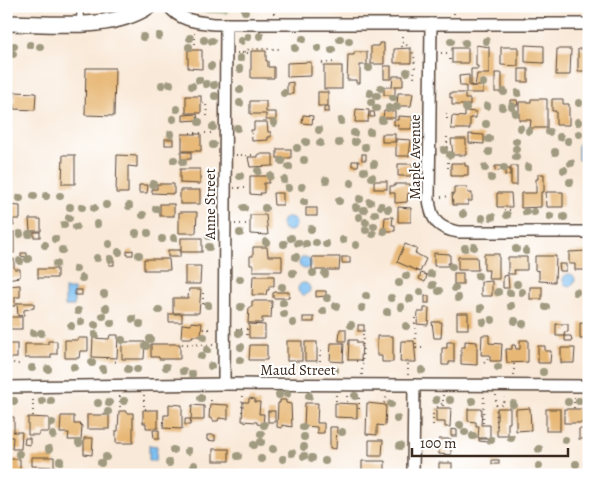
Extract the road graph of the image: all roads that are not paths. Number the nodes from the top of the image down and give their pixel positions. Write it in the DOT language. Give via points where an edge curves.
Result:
graph roads {
  1 [pos="80,6"];
  2 [pos="149,6"];
  3 [pos="169,6"];
  4 [pos="6,23"];
  5 [pos="80,23"];
  6 [pos="226,24"];
  7 [pos="431,24"];
  8 [pos="589,24"];
  9 [pos="589,232"];
  10 [pos="224,384"];
  11 [pos="414,385"];
  12 [pos="589,386"];
  13 [pos="6,388"];
  14 [pos="417,473"];
  1 -- 5 [label="lane"];
  2 -- 5 [label="main road" via="121,19"];
  3 -- 6 [label="street" via="172,12 190,20"];
  4 -- 5 [label="main road"];
  6 -- 7 [label="street"];
  6 -- 10 [label="street, Anne Street" via="220,329"];
  7 -- 8 [label="street"];
  7 -- 9 [label="street, Maple Avenue" via="430,210 434,219 448,230 459,232"];
  10 -- 11 [label="street, Maud Street" via="360,389"];
  10 -- 13 [label="street, Maud Street"];
  11 -- 12 [label="street, Maud Street"];
  11 -- 14 [label="street"];
}
